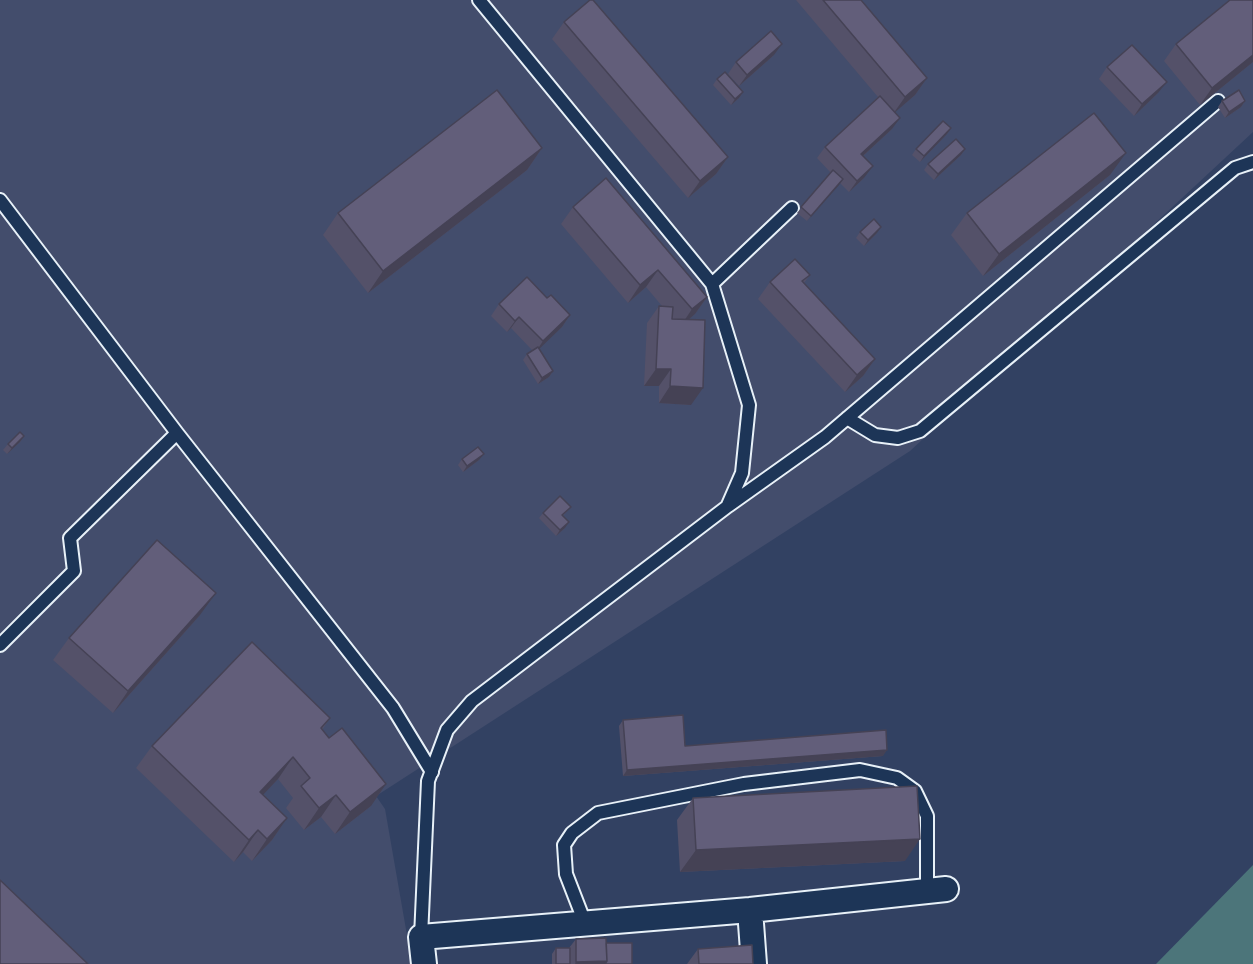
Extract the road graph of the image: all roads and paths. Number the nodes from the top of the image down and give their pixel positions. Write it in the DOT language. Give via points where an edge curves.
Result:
graph roads {
  1 [pos="479,0"];
  2 [pos="1218,101"];
  3 [pos="1253,162"];
  4 [pos="0,200"];
  5 [pos="792,208"];
  6 [pos="712,284"];
  7 [pos="847,418"];
  8 [pos="177,433"];
  9 [pos="728,506"];
  10 [pos="0,645"];
  11 [pos="432,772"];
  12 [pos="937,890"];
  13 [pos="750,910"];
  14 [pos="585,923"];
  15 [pos="421,937"];
  16 [pos="424,964"];
  17 [pos="754,964"];
  1 -- 6 [label="lane"];
  2 -- 7 [label="lane"];
  3 -- 7 [label="lane" via="1235,168 920,431 898,438 875,435"];
  4 -- 8 [label="lane"];
  5 -- 6 [label="lane"];
  6 -- 9 [label="lane" via="749,405 742,472"];
  7 -- 9 [label="lane"];
  8 -- 10 [label="lane" via="70,538 74,571"];
  8 -- 11 [label="lane" via="393,708"];
  9 -- 11 [label="lane" via="472,701 447,730"];
  11 -- 15 [label="lane" via="428,781"];
  12 -- 13 [label="street"];
  12 -- 14 [label="lane" via="927,816 915,791 897,778 860,770 744,784 598,813 572,833 564,845 566,874"];
  13 -- 14 [label="street"];
  13 -- 17 [label="street"];
  14 -- 15 [label="street"];
  15 -- 16 [label="street"];
}
